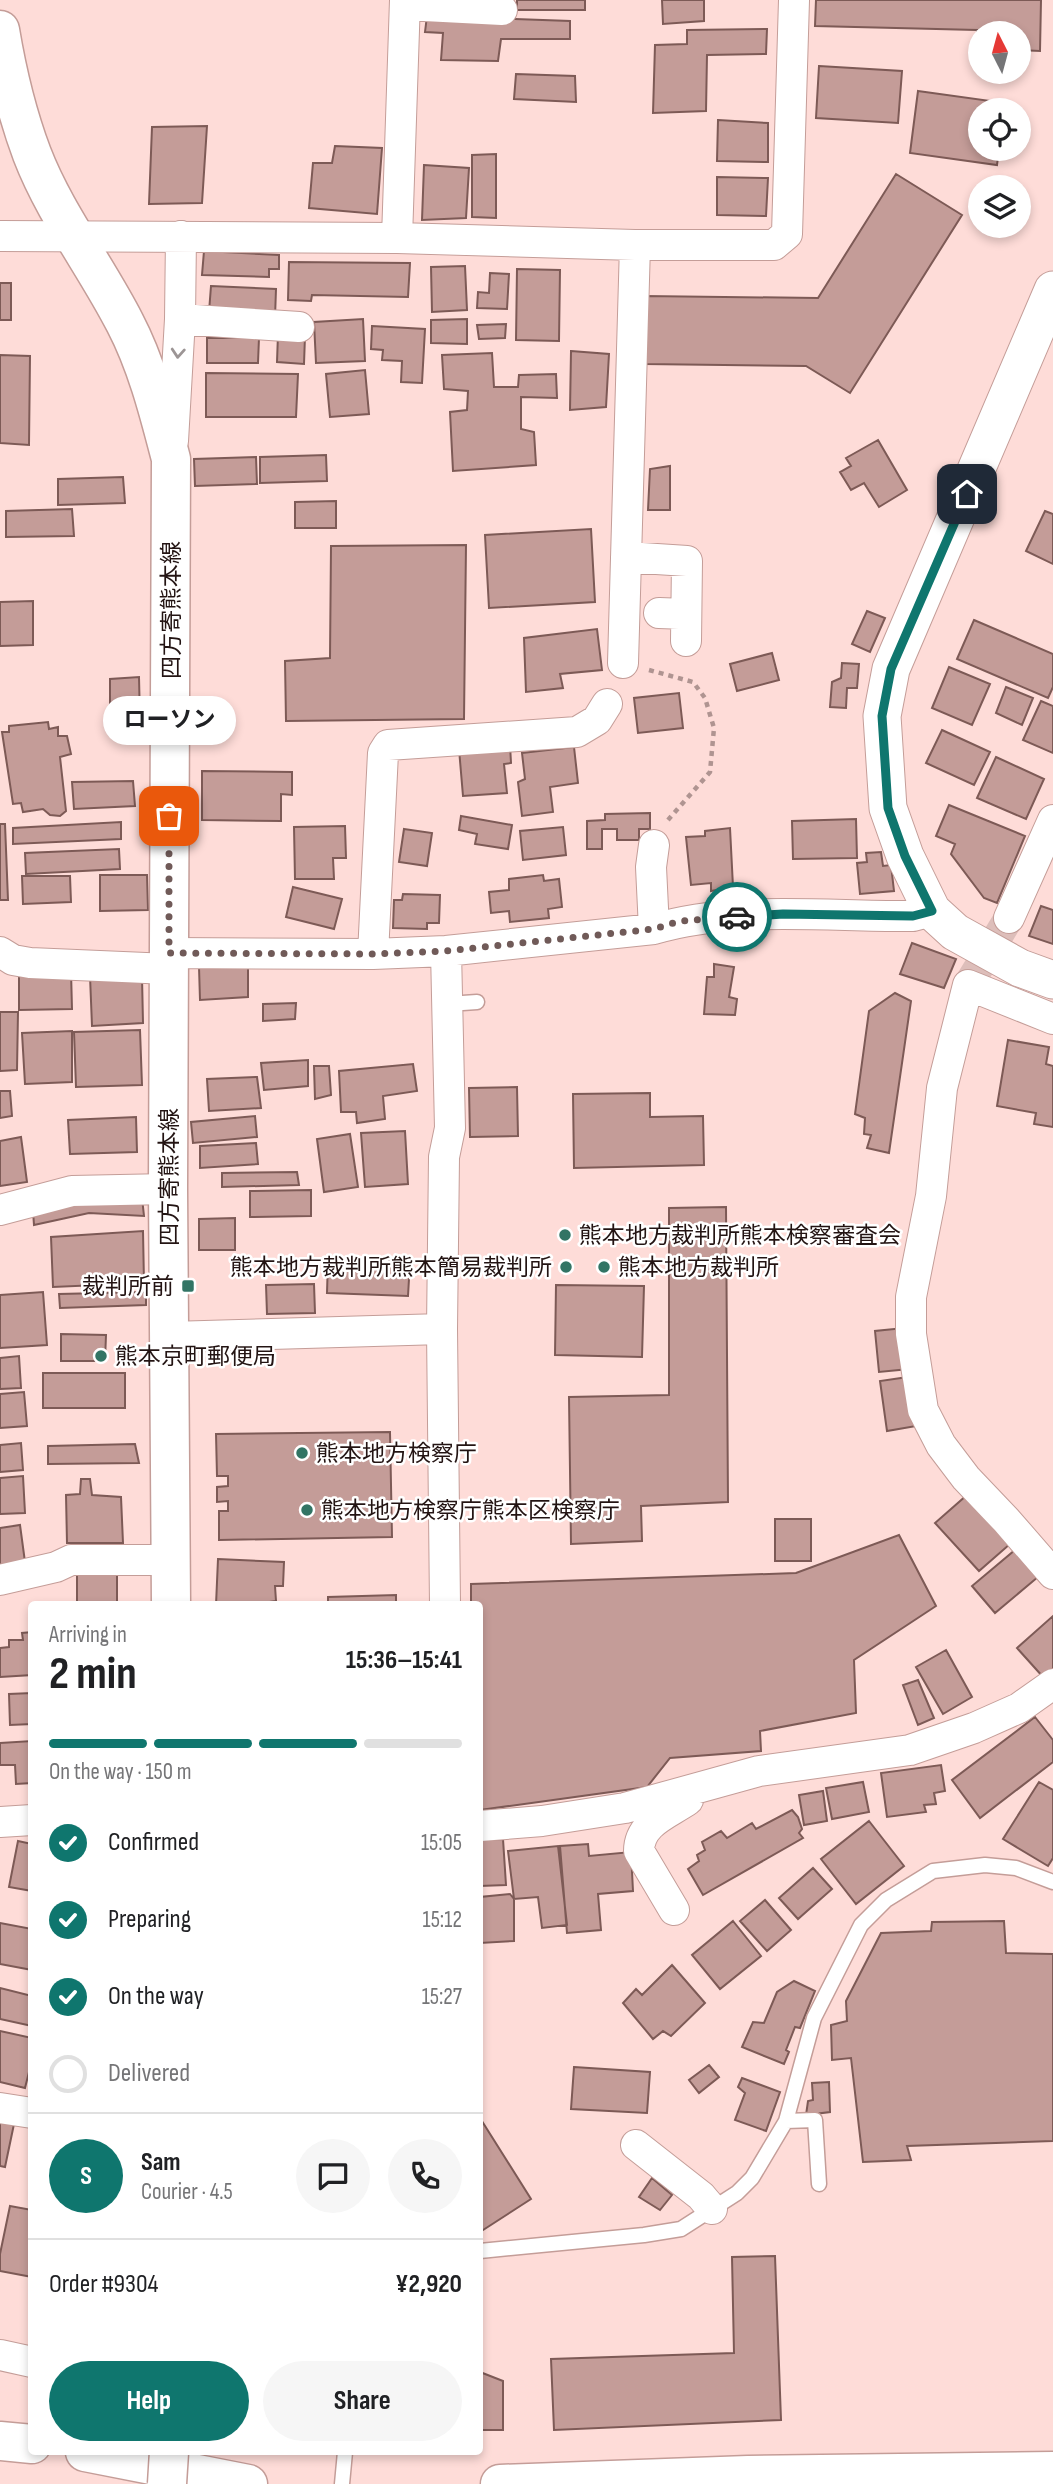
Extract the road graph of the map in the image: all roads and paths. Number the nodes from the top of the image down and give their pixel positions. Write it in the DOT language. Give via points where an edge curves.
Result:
graph roads {
  1 [pos="794,0"];
  2 [pos="405,2"];
  3 [pos="502,9"];
  4 [pos="0,30"];
  5 [pos="5,95"];
  6 [pos="0,236"];
  7 [pos="181,236"];
  8 [pos="76,237"];
  9 [pos="397,238"];
  10 [pos="635,245"];
  11 [pos="1053,290"];
  12 [pos="180,319"];
  13 [pos="299,327"];
  14 [pos="172,459"];
  15 [pos="626,556"];
  16 [pos="677,623"];
  17 [pos="622,663"];
  18 [pos="607,704"];
  19 [pos="1053,820"];
  20 [pos="654,845"];
  21 [pos="932,911"];
  22 [pos="1009,918"];
  23 [pos="654,929"];
  24 [pos="446,951"];
  25 [pos="0,952"];
  26 [pos="373,954"];
  27 [pos="169,961"];
  28 [pos="1053,980"];
  29 [pos="1053,1019"];
  30 [pos="168,1189"];
  31 [pos="0,1210"];
  32 [pos="442,1329"];
  33 [pos="170,1337"];
  34 [pos="171,1560"];
  35 [pos="1053,1574"];
  36 [pos="0,1580"];
  37 [pos="171,1601"];
  38 [pos="445,1601"];
  39 [pos="1053,1684"];
  40 [pos="685,1790"];
  41 [pos="28,1820"];
  42 [pos="0,1822"];
  43 [pos="483,1826"];
  44 [pos="1053,1882"];
  45 [pos="674,1910"];
  46 [pos="0,2108"];
  47 [pos="28,2112"];
  48 [pos="786,2121"];
  49 [pos="636,2145"];
  50 [pos="819,2184"];
  51 [pos="712,2209"];
  52 [pos="483,2251"];
  53 [pos="0,2355"];
  54 [pos="28,2361"];
  55 [pos="0,2441"];
  56 [pos="28,2444"];
  57 [pos="100,2455"];
  58 [pos="169,2455"];
  59 [pos="345,2455"];
  60 [pos="1053,2471"];
  61 [pos="167,2484"];
  62 [pos="248,2484"];
  63 [pos="342,2484"];
  64 [pos="500,2484"];
  1 -- 10 [label="street" via="787,234 774,245"];
  2 -- 3 [label="street"];
  2 -- 9 [label="street"];
  4 -- 5 [label="main road, 四方寄熊本線"];
  5 -- 8 [label="main road, 四方寄熊本線"];
  6 -- 8 [label="street"];
  7 -- 8 [label="street"];
  7 -- 9 [label="street"];
  7 -- 12 [label="street"];
  8 -- 14 [label="main road, 四方寄熊本線" via="126,324 153,390"];
  9 -- 10 [label="street"];
  10 -- 15 [label="street"];
  11 -- 21 [label="street" via="891,669 882,716 888,808"];
  12 -- 13 [label="street"];
  12 -- 14 [label="street, one-way"];
  14 -- 27 [label="main road, 四方寄熊本線"];
  15 -- 16 [label="street" via="687,561"];
  15 -- 17 [label="street"];
  17 -- 20 [label="path" via="693,682 705,698 714,728 710,772 663,825"];
  18 -- 26 [label="street" via="597,720 577,733 388,745 383,753"];
  19 -- 22 [label="street"];
  20 -- 23 [label="street"];
  21 -- 23 [label="street" via="913,916 783,914 680,921"];
  21 -- 28 [label="street" via="955,932 1020,968"];
  23 -- 24 [label="street"];
  24 -- 26 [label="street"];
  24 -- 32 [label="street" via="463,1003 444,1157"];
  25 -- 27 [label="street" via="30,962"];
  26 -- 27 [label="street"];
  27 -- 30 [label="main road, 四方寄熊本線"];
  29 -- 35 [label="street" via="968,985 942,1088 931,1196 911,1297 911,1334 923,1410 941,1445 965,1478"];
  30 -- 31 [label="street" via="72,1191"];
  30 -- 33 [label="main road, 四方寄熊本線"];
  32 -- 33 [label="street"];
  32 -- 38 [label="street"];
  33 -- 34 [label="main road, 四方寄熊本線"];
  34 -- 36 [label="street" via="71,1560"];
  34 -- 37 [label="main road, 四方寄熊本線"];
  39 -- 40 [label="street" via="1019,1708 910,1750 759,1771"];
  40 -- 43 [label="street" via="625,1808"];
  40 -- 45 [label="street" via="688,1800 646,1828 639,1842 639,1851"];
  41 -- 42 [label="street"];
  44 -- 48 [label="lane" via="1016,1868 985,1865 933,1871 886,1900 861,1925 814,2018"];
  46 -- 47 [label="street"];
  48 -- 50 [label="lane" via="815,2120"];
  48 -- 51 [label="lane" via="752,2178"];
  49 -- 51 [label="street"];
  51 -- 52 [label="lane" via="681,2229"];
  53 -- 54 [label="street"];
  55 -- 56 [label="main road"];
  57 -- 62 [label="main road"];
  58 -- 61 [label="main road, bridge"];
  59 -- 63 [label="lane"];
  60 -- 64 [label="main road"];
}
